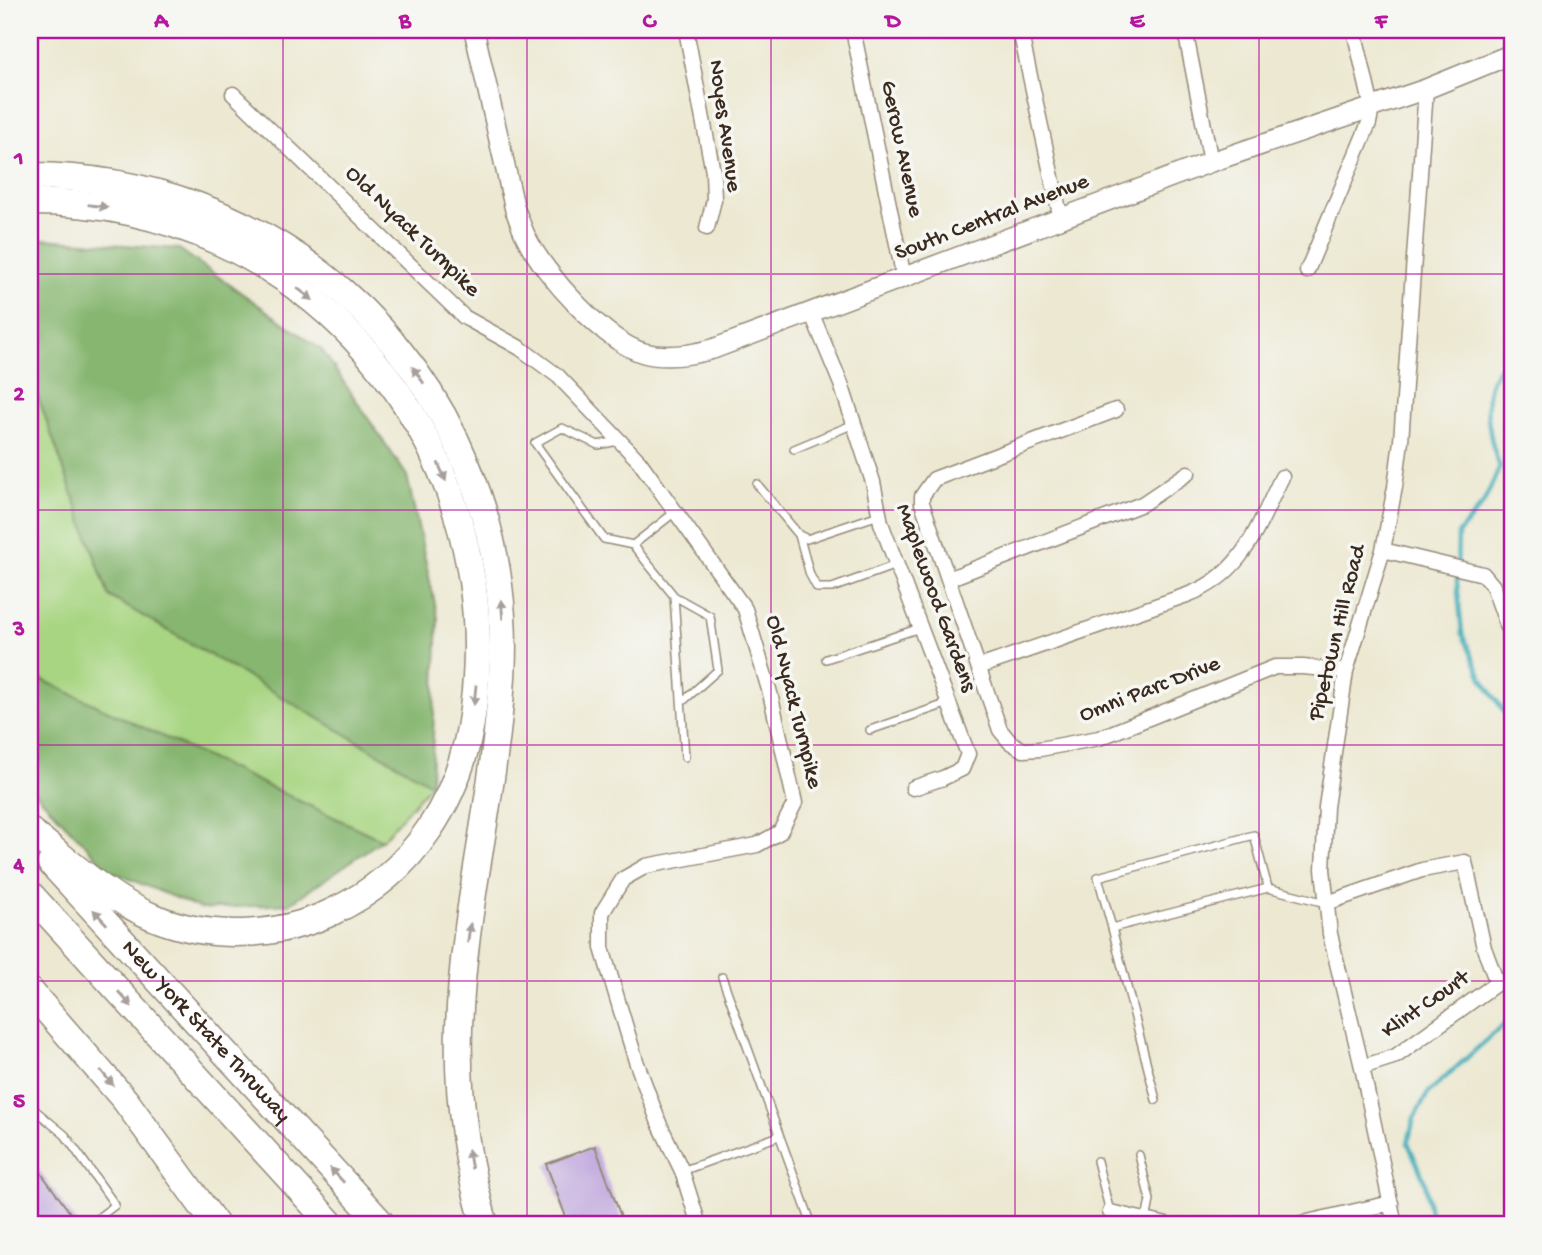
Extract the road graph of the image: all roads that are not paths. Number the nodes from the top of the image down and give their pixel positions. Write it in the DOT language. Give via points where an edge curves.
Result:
graph roads {
  1 [pos="474,30"];
  2 [pos="686,30"];
  3 [pos="853,30"];
  4 [pos="1020,30"];
  5 [pos="1185,30"];
  6 [pos="1354,30"];
  7 [pos="1512,54"];
  8 [pos="1426,89"];
  9 [pos="233,94"];
  10 [pos="1372,108"];
  11 [pos="1211,162"];
  12 [pos="30,176"];
  13 [pos="30,202"];
  14 [pos="1060,219"];
  15 [pos="707,228"];
  16 [pos="1307,271"];
  17 [pos="904,278"];
  18 [pos="811,312"];
  19 [pos="1116,410"];
  20 [pos="854,424"];
  21 [pos="618,441"];
  22 [pos="794,449"];
  23 [pos="1188,473"];
  24 [pos="1282,477"];
  25 [pos="757,484"];
  26 [pos="676,512"];
  27 [pos="880,515"];
  28 [pos="799,536"];
  29 [pos="632,545"];
  30 [pos="1383,550"];
  31 [pos="897,565"];
  32 [pos="948,579"];
  33 [pos="674,596"];
  34 [pos="920,628"];
  35 [pos="1512,639"];
  36 [pos="826,659"];
  37 [pos="979,667"];
  38 [pos="1346,671"];
  39 [pos="682,702"];
  40 [pos="949,703"];
  41 [pos="870,730"];
  42 [pos="685,757"];
  43 [pos="913,788"];
  44 [pos="30,831"];
  45 [pos="30,840"];
  46 [pos="1268,888"];
  47 [pos="30,894"];
  48 [pos="1326,903"];
  49 [pos="30,905"];
  50 [pos="1112,928"];
  51 [pos="80,949"];
  52 [pos="722,977"];
  53 [pos="30,990"];
  54 [pos="1362,1067"];
  55 [pos="1156,1100"];
  56 [pos="30,1106"];
  57 [pos="779,1136"];
  58 [pos="1139,1155"];
  59 [pos="1097,1161"];
  60 [pos="681,1171"];
  61 [pos="1391,1203"];
  62 [pos="1110,1212"];
  63 [pos="1146,1222"];
  64 [pos="89,1225"];
  65 [pos="216,1225"];
  66 [pos="332,1225"];
  67 [pos="383,1225"];
  68 [pos="485,1225"];
  69 [pos="699,1225"];
  70 [pos="812,1225"];
  71 [pos="1167,1225"];
  72 [pos="1294,1225"];
  73 [pos="1395,1225"];
  1 -- 18 [label="street, South Central Avenue" via="515,209 526,238 540,261 594,321 644,353 669,356 692,355"];
  2 -- 15 [label="street, Noyes Avenue" via="713,172 715,200"];
  3 -- 17 [label="street, Gerow Avenue"];
  4 -- 14 [label="street"];
  5 -- 11 [label="street"];
  6 -- 10 [label="street"];
  7 -- 8 [label="street, South Central Avenue"];
  8 -- 10 [label="street, South Central Avenue"];
  8 -- 30 [label="street, Pipetown Hill Road" via="1401,441"];
  9 -- 21 [label="street, Old Nyack Turnpike" via="464,317 520,348 558,376"];
  10 -- 11 [label="street, South Central Avenue"];
  10 -- 16 [label="street"];
  11 -- 14 [label="street, South Central Avenue"];
  68 -- 12 [label="highway, one-way" via="466,1136 459,1031 501,696 503,625 493,547 460,448 436,402 390,338 332,283 291,253 222,215 173,197 96,180"];
  13 -- 44 [label="highway, one-way" via="118,209 211,239 286,281 353,338 400,395 446,480 473,578 478,653 468,738 436,821 395,871 360,898 325,916 287,928 240,933 172,923 113,894"];
  14 -- 17 [label="street, South Central Avenue"];
  17 -- 18 [label="street, South Central Avenue"];
  18 -- 20 [label="street, Maplewood Gardens"];
  19 -- 32 [label="street, Omni Parc Drive" via="934,479 922,503"];
  20 -- 22 [label="lane"];
  20 -- 27 [label="street, Maplewood Gardens"];
  21 -- 26 [label="street, Old Nyack Turnpike" via="639,461"];
  21 -- 29 [label="lane" via="598,445 562,428 535,443 604,539"];
  23 -- 32 [label="street" via="1142,504"];
  24 -- 37 [label="street" via="1245,550 1212,584"];
  25 -- 28 [label="lane"];
  26 -- 29 [label="lane"];
  26 -- 60 [label="street, Old Nyack Turnpike" via="745,609 771,694 795,803 780,832 757,845 646,866 623,879 602,913 602,948 636,1061"];
  27 -- 28 [label="lane" via="807,539"];
  27 -- 31 [label="street, Maplewood Gardens"];
  28 -- 31 [label="lane" via="810,575 822,590"];
  29 -- 33 [label="lane"];
  30 -- 35 [label="street" via="1483,574 1493,586"];
  30 -- 38 [label="street, Pipetown Hill Road"];
  31 -- 34 [label="street, Maplewood Gardens"];
  32 -- 37 [label="street, Omni Parc Drive"];
  33 -- 39 [label="lane"];
  33 -- 39 [label="lane" via="710,616 718,670"];
  34 -- 36 [label="lane"];
  34 -- 40 [label="street, Maplewood Gardens"];
  37 -- 38 [label="street, Omni Parc Drive" via="1000,730 1023,750 1099,738 1275,667"];
  38 -- 48 [label="street, Pipetown Hill Road" via="1326,807"];
  39 -- 42 [label="lane"];
  40 -- 41 [label="lane"];
  40 -- 43 [label="street, Maplewood Gardens" via="968,754 962,769"];
  67 -- 45 [label="highway, New York State Thruway, one-way"];
  46 -- 48 [label="lane"];
  46 -- 50 [label="lane"];
  46 -- 50 [label="lane" via="1254,835 1098,877"];
  47 -- 51 [label="highway, New York State Thruway"];
  48 -- 54 [label="street, Pipetown Hill Road"];
  48 -- 54 [label="street, Klint Court" via="1422,870 1465,862 1484,948 1497,982 1396,1056"];
  49 -- 51 [label="highway"];
  50 -- 55 [label="lane"];
  51 -- 66 [label="highway, New York State Thruway, one-way"];
  52 -- 57 [label="lane"];
  53 -- 65 [label="highway, one-way" via="125,1100"];
  54 -- 61 [label="street, Pipetown Hill Road"];
  56 -- 64 [label="lane" via="65,1135 116,1205"];
  57 -- 60 [label="lane"];
  57 -- 70 [label="lane"];
  58 -- 63 [label="lane" via="1150,1200"];
  59 -- 62 [label="lane"];
  60 -- 69 [label="street, Old Nyack Turnpike"];
  61 -- 72 [label="street"];
  61 -- 73 [label="street, Pipetown Hill Road"];
  62 -- 63 [label="street"];
  63 -- 71 [label="street"];
}
